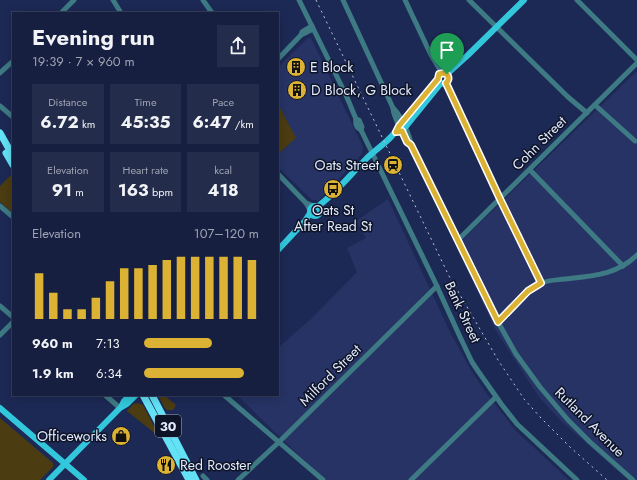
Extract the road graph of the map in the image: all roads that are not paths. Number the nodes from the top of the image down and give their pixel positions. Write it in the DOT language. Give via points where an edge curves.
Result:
graph roads {
  1 [pos="74,0"];
  2 [pos="113,0"];
  3 [pos="204,0"];
  4 [pos="299,0"];
  5 [pos="343,0"];
  6 [pos="405,0"];
  7 [pos="469,0"];
  8 [pos="524,0"];
  9 [pos="577,0"];
  10 [pos="62,12"];
  11 [pos="120,12"];
  12 [pos="211,12"];
  13 [pos="497,27"];
  14 [pos="313,28"];
  15 [pos="279,58"];
  16 [pos="12,62"];
  17 [pos="637,62"];
  18 [pos="0,73"];
  19 [pos="444,74"];
  20 [pos="441,82"];
  21 [pos="595,105"];
  22 [pos="0,106"];
  23 [pos="587,113"];
  24 [pos="12,116"];
  25 [pos="401,128"];
  26 [pos="0,133"];
  27 [pos="634,141"];
  28 [pos="0,142"];
  29 [pos="373,152"];
  30 [pos="12,154"];
  31 [pos="12,163"];
  32 [pos="530,170"];
  33 [pos="279,175"];
  34 [pos="500,199"];
  35 [pos="0,206"];
  36 [pos="314,211"];
  37 [pos="12,216"];
  38 [pos="458,240"];
  39 [pos="279,249"];
  40 [pos="637,255"];
  41 [pos="622,266"];
  42 [pos="541,283"];
  43 [pos="437,286"];
  44 [pos="0,306"];
  45 [pos="12,316"];
  46 [pos="498,322"];
  47 [pos="12,323"];
  48 [pos="0,335"];
  49 [pos="106,396"];
  50 [pos="129,396"];
  51 [pos="135,396"];
  52 [pos="144,396"];
  53 [pos="153,396"];
  54 [pos="225,396"];
  55 [pos="496,396"];
  56 [pos="0,408"];
  57 [pos="120,408"];
  58 [pos="279,442"];
  59 [pos="65,464"];
  60 [pos="49,480"];
  61 [pos="84,480"];
  62 [pos="190,480"];
  63 [pos="196,480"];
  64 [pos="238,480"];
  65 [pos="323,480"];
  66 [pos="411,480"];
  67 [pos="577,480"];
  68 [pos="633,480"];
  1 -- 10 [label="street"];
  2 -- 11 [label="street"];
  3 -- 12 [label="street"];
  4 -- 14 [label="street, Bank Street"];
  5 -- 25 [label="street, Rutland Avenue" via="396,110"];
  6 -- 19 [label="street"];
  7 -- 13 [label="street"];
  8 -- 13 [label="main road"];
  9 -- 17 [label="street"];
  13 -- 19 [label="main road"];
  13 -- 23 [label="street"];
  14 -- 15 [label="street" via="302,32"];
  14 -- 29 [label="street, Bank Street"];
  16 -- 18 [label="street"];
  17 -- 21 [label="street, Cohn Street"];
  19 -- 20 [label="main road" via="439,74"];
  19 -- 20 [label="main road" via="448,79"];
  20 -- 25 [label="main road"];
  20 -- 34 [label="street"];
  21 -- 23 [label="street, Cohn Street"];
  21 -- 27 [label="street"];
  22 -- 24 [label="street"];
  23 -- 32 [label="street, Cohn Street"];
  25 -- 29 [label="main road"];
  25 -- 38 [label="street, Rutland Avenue" via="411,140 411,145"];
  26 -- 30 [label="highway"];
  28 -- 31 [label="highway"];
  29 -- 36 [label="main road" via="344,184"];
  29 -- 43 [label="street, Bank Street"];
  32 -- 34 [label="street, Cohn Street"];
  32 -- 41 [label="street"];
  33 -- 36 [label="street"];
  34 -- 38 [label="street, Cohn Street"];
  34 -- 42 [label="street"];
  35 -- 37 [label="street"];
  36 -- 39 [label="main road"];
  38 -- 46 [label="street, Rutland Avenue"];
  40 -- 41 [label="street"];
  41 -- 42 [label="street" via="608,273"];
  42 -- 46 [label="street" via="528,291"];
  43 -- 55 [label="street, Bank Street" via="472,362"];
  43 -- 58 [label="street, Milford Street"];
  44 -- 45 [label="street"];
  46 -- 68 [label="street, Rutland Avenue" via="516,354 552,403 590,442"];
  47 -- 48 [label="street"];
  49 -- 57 [label="street"];
  50 -- 57 [label="main road"];
  51 -- 57 [label="main road"];
  52 -- 62 [label="highway, 30"];
  53 -- 63 [label="highway, 30"];
  54 -- 58 [label="street"];
  55 -- 66 [label="street"];
  55 -- 67 [label="street, Bank Street" via="517,424"];
  56 -- 59 [label="main road"];
  57 -- 59 [label="main road"];
  58 -- 64 [label="street, Milford Street"];
  58 -- 65 [label="street"];
  59 -- 60 [label="main road"];
  59 -- 61 [label="main road"];
}
